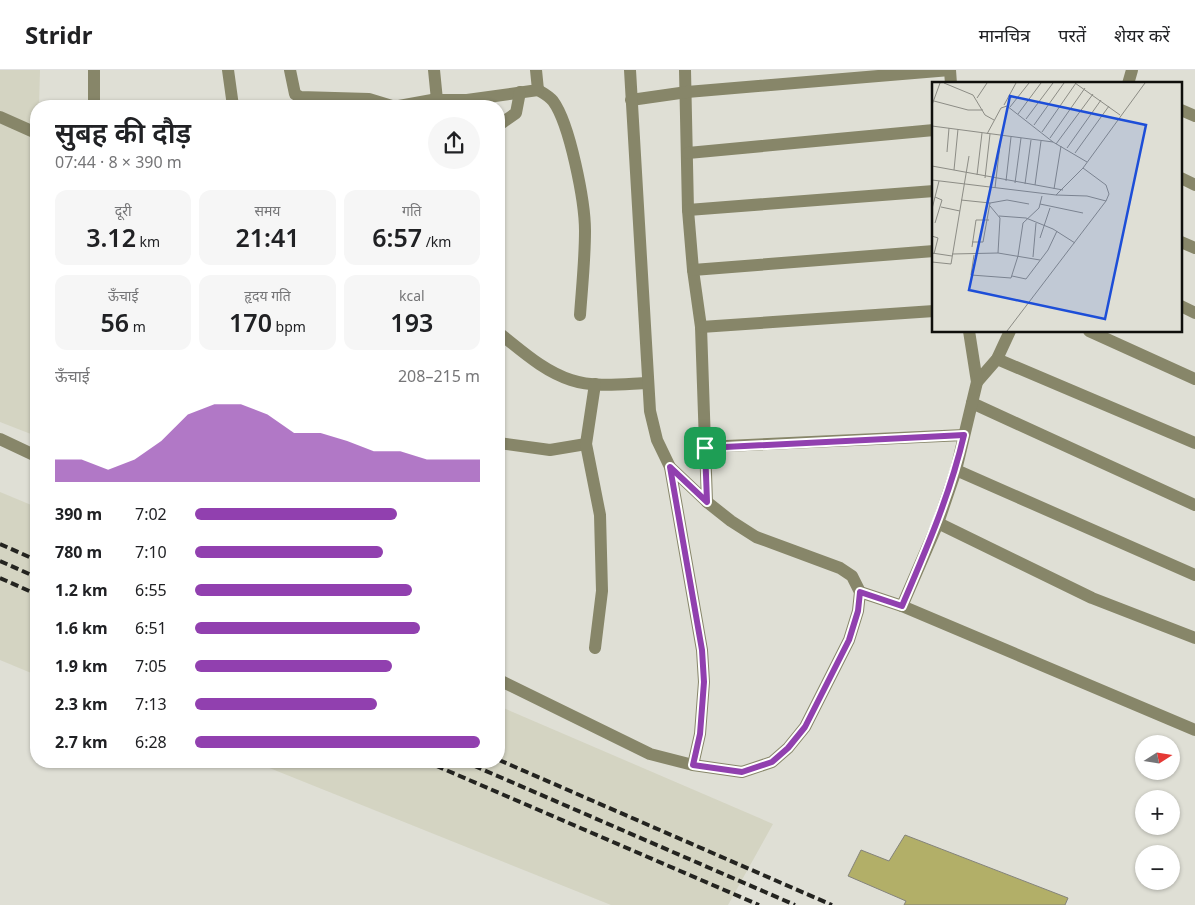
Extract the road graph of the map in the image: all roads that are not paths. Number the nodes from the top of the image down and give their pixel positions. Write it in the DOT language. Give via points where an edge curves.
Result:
graph roads {
  1 [pos="94,70"];
  2 [pos="228,70"];
  3 [pos="290,70"];
  4 [pos="434,70"];
  5 [pos="536,70"];
  6 [pos="630,70"];
  7 [pos="685,70"];
  8 [pos="950,70"];
  9 [pos="538,90"];
  10 [pos="520,92"];
  11 [pos="687,92"];
  12 [pos="94,100"];
  13 [pos="231,100"];
  14 [pos="296,100"];
  15 [pos="345,100"];
  16 [pos="372,100"];
  17 [pos="437,100"];
  18 [pos="631,100"];
  19 [pos="1182,110"];
  20 [pos="1195,116"];
  21 [pos="0,117"];
  22 [pos="505,121"];
  23 [pos="30,130"];
  24 [pos="932,130"];
  25 [pos="688,153"];
  26 [pos="1182,178"];
  27 [pos="1195,184"];
  28 [pos="932,191"];
  29 [pos="688,210"];
  30 [pos="1182,242"];
  31 [pos="1195,248"];
  32 [pos="932,251"];
  33 [pos="692,270"];
  34 [pos="1182,306"];
  35 [pos="932,310"];
  36 [pos="1195,313"];
  37 [pos="580,315"];
  38 [pos="701,327"];
  39 [pos="970,332"];
  40 [pos="1010,332"];
  41 [pos="1091,332"];
  42 [pos="505,336"];
  43 [pos="998,359"];
  44 [pos="1195,379"];
  45 [pos="977,382"];
  46 [pos="648,383"];
  47 [pos="595,384"];
  48 [pos="972,403"];
  49 [pos="964,435"];
  50 [pos="0,439"];
  51 [pos="1195,442"];
  52 [pos="505,444"];
  53 [pos="586,444"];
  54 [pos="705,448"];
  55 [pos="30,453"];
  56 [pos="670,467"];
  57 [pos="956,470"];
  58 [pos="707,502"];
  59 [pos="1195,505"];
  60 [pos="938,523"];
  61 [pos="1195,575"];
  62 [pos="860,592"];
  63 [pos="902,606"];
  64 [pos="1195,638"];
  65 [pos="595,648"];
  66 [pos="505,683"];
  67 [pos="1195,730"];
  68 [pos="693,765"];
  1 -- 12 [label="street"];
  2 -- 13 [label="street"];
  3 -- 14 [label="street"];
  4 -- 17 [label="street"];
  5 -- 9 [label="street"];
  6 -- 18 [label="street"];
  7 -- 11 [label="street"];
  8 -- 11 [label="street"];
  9 -- 10 [label="street"];
  9 -- 37 [label="street" via="553,101 559,113 573,154 579,185 585,230"];
  10 -- 17 [label="street" via="467,100"];
  10 -- 22 [label="street" via="516,113"];
  11 -- 18 [label="street"];
  11 -- 25 [label="street"];
  15 -- 16 [label="street"];
  18 -- 46 [label="street"];
  19 -- 20 [label="street"];
  21 -- 23 [label="street"];
  24 -- 25 [label="street"];
  25 -- 29 [label="street"];
  26 -- 27 [label="street"];
  28 -- 29 [label="street"];
  29 -- 33 [label="street"];
  30 -- 31 [label="street"];
  32 -- 33 [label="street"];
  33 -- 38 [label="street"];
  34 -- 36 [label="street"];
  35 -- 38 [label="street"];
  38 -- 54 [label="street"];
  39 -- 45 [label="street"];
  40 -- 43 [label="street"];
  41 -- 44 [label="street"];
  42 -- 47 [label="street" via="551,371 571,380"];
  43 -- 45 [label="street"];
  43 -- 51 [label="street"];
  45 -- 48 [label="street"];
  46 -- 47 [label="street"];
  46 -- 56 [label="street" via="657,440"];
  47 -- 53 [label="street"];
  48 -- 49 [label="street"];
  48 -- 59 [label="street"];
  49 -- 54 [label="street"];
  49 -- 57 [label="street"];
  50 -- 55 [label="street"];
  52 -- 53 [label="street" via="550,450"];
  53 -- 65 [label="street" via="600,515 602,591"];
  54 -- 58 [label="street"];
  56 -- 58 [label="street"];
  56 -- 68 [label="street" via="702,650 704,682 700,734"];
  57 -- 60 [label="street"];
  57 -- 61 [label="street"];
  58 -- 62 [label="street" via="756,536 840,568 852,576"];
  60 -- 63 [label="street"];
  60 -- 64 [label="street" via="1092,598"];
  62 -- 63 [label="street"];
  62 -- 68 [label="street" via="849,640 805,727 788,748 772,762 742,772"];
  63 -- 67 [label="street"];
  66 -- 68 [label="street" via="650,754"];
}
